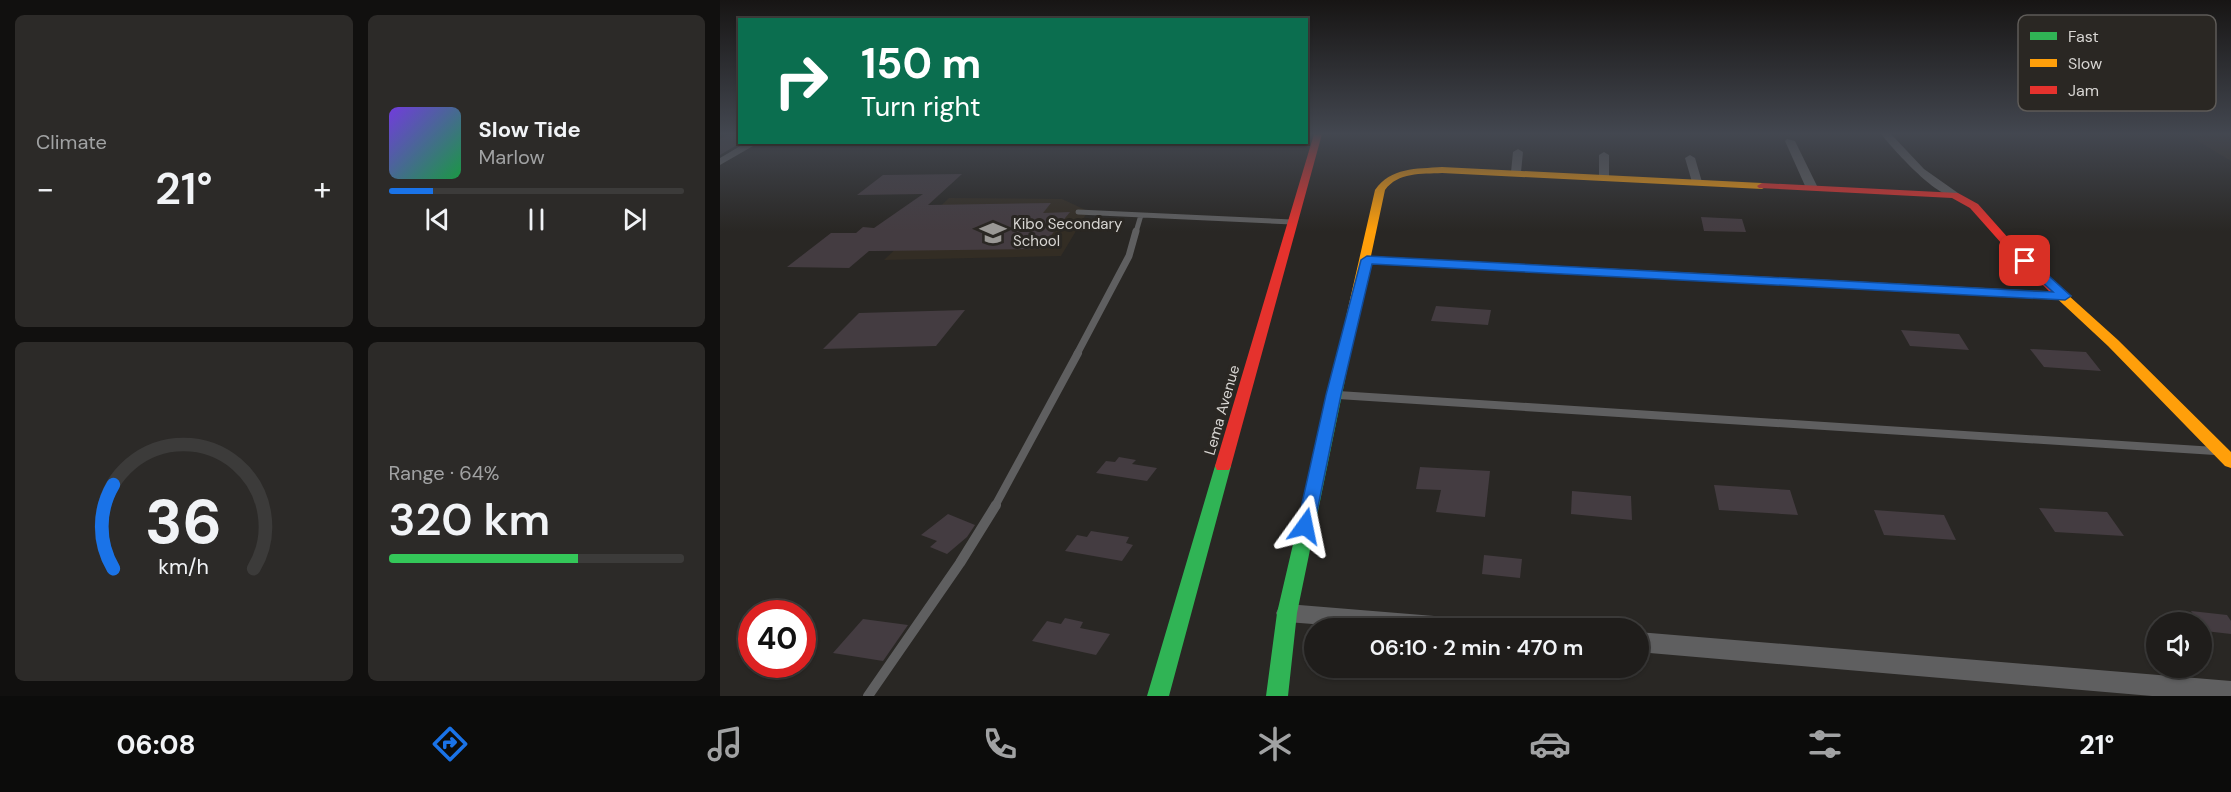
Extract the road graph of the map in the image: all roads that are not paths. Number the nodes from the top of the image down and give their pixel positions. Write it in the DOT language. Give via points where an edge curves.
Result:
graph roads {
  1 [pos="1309,166"];
  2 [pos="1517,166"];
  3 [pos="1604,166"];
  4 [pos="1692,166"];
  5 [pos="1802,166"];
  6 [pos="1916,166"];
  7 [pos="1516,172"];
  8 [pos="1604,178"];
  9 [pos="1697,182"];
  10 [pos="1812,188"];
  11 [pos="1954,195"];
  12 [pos="1078,212"];
  13 [pos="1142,215"];
  14 [pos="1293,222"];
  15 [pos="1367,260"];
  16 [pos="2065,296"];
  17 [pos="1334,395"];
  18 [pos="2225,452"];
  19 [pos="2231,462"];
  20 [pos="1287,613"];
  21 [pos="1348,618"];
  22 [pos="1649,643"];
  23 [pos="2231,692"];
  24 [pos="868,696"];
  25 [pos="1158,696"];
  26 [pos="1276,696"];
  1 -- 14 [label="street, Lema Avenue"];
  2 -- 7 [label="street"];
  3 -- 8 [label="street"];
  4 -- 9 [label="street"];
  5 -- 10 [label="street"];
  6 -- 11 [label="street"];
  7 -- 8 [label="street"];
  7 -- 15 [label="street" via="1418,170 1385,180"];
  8 -- 9 [label="street"];
  9 -- 10 [label="street"];
  10 -- 11 [label="street"];
  11 -- 16 [label="street" via="1974,206 2014,251"];
  12 -- 13 [label="lane"];
  13 -- 14 [label="lane"];
  13 -- 24 [label="lane" via="1129,256 1006,489"];
  14 -- 25 [label="street, Lema Avenue"];
  15 -- 16 [label="street"];
  15 -- 17 [label="street"];
  16 -- 18 [label="street"];
  17 -- 18 [label="lane"];
  17 -- 20 [label="street"];
  18 -- 19 [label="street"];
  20 -- 21 [label="street"];
  20 -- 26 [label="street"];
  22 -- 23 [label="street"];
}
